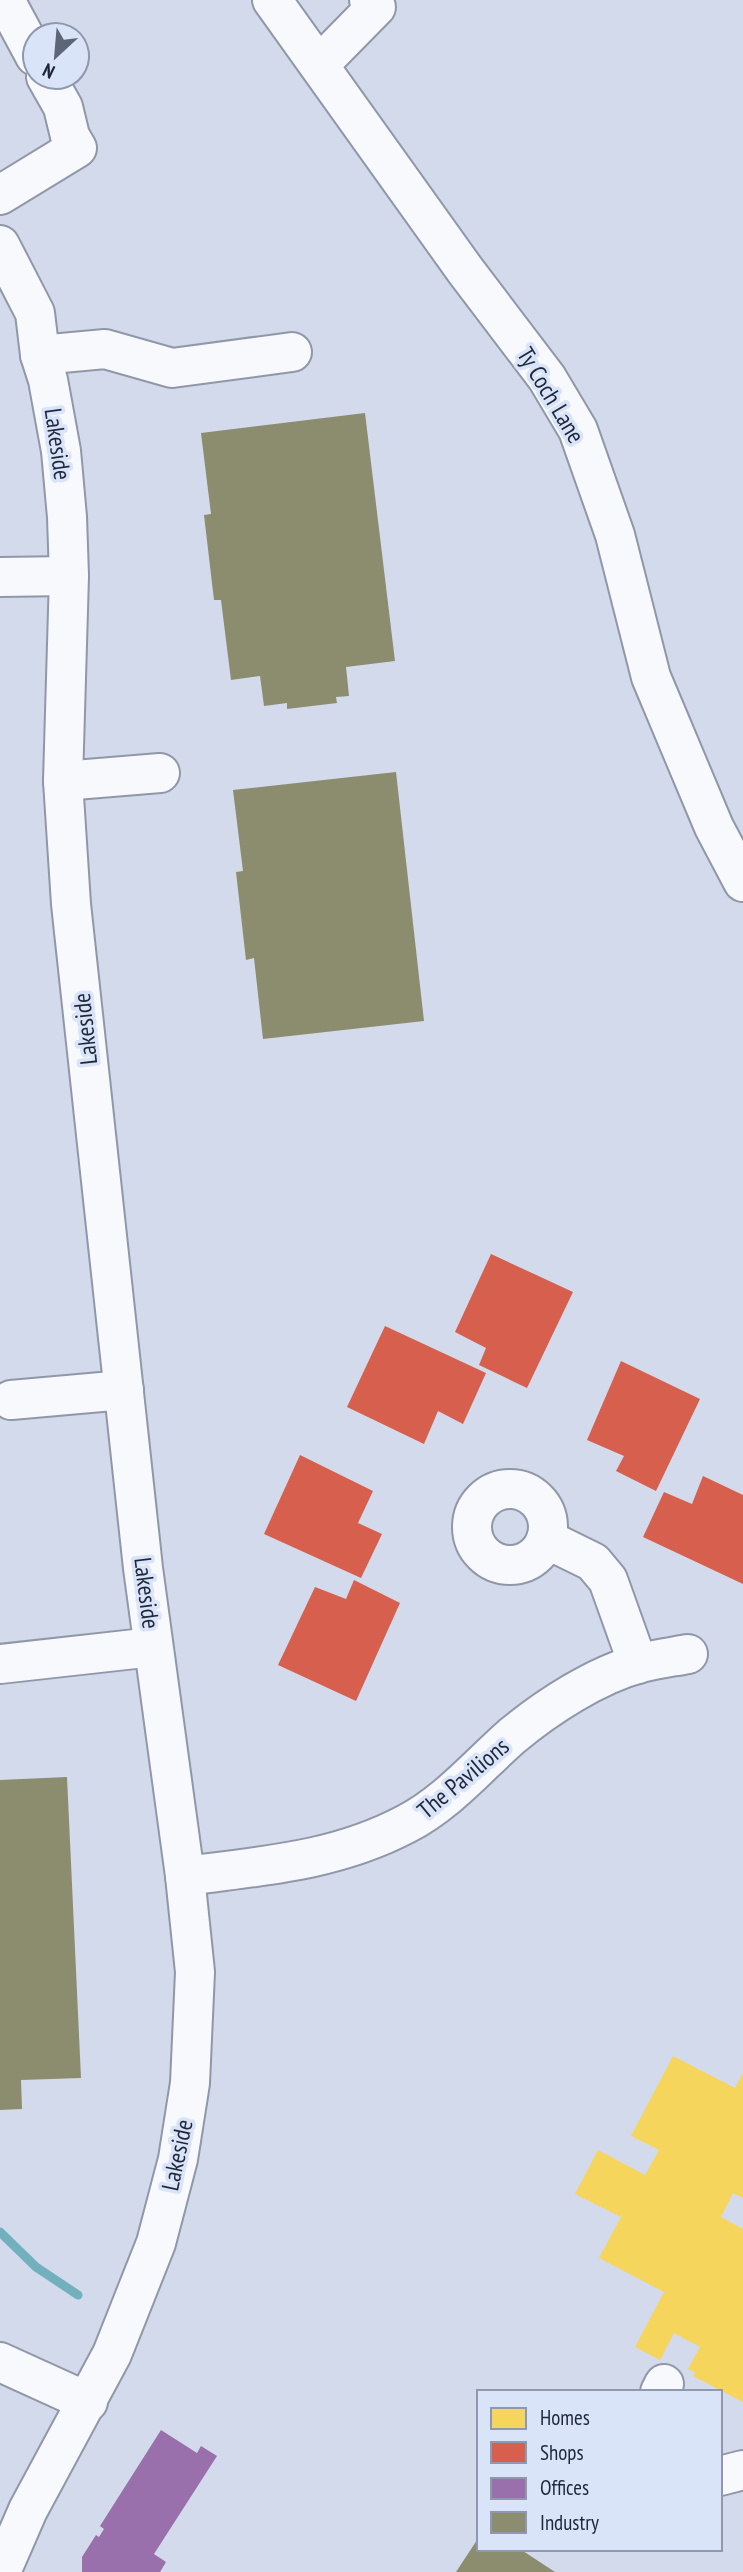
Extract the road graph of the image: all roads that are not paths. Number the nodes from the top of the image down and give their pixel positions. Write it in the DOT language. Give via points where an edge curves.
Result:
graph roads {
  1 [pos="5,0"];
  2 [pos="272,0"];
  3 [pos="378,2"];
  4 [pos="21,29"];
  5 [pos="319,65"];
  6 [pos="54,91"];
  7 [pos="0,195"];
  8 [pos="0,245"];
  9 [pos="292,352"];
  10 [pos="40,355"];
  11 [pos="69,576"];
  12 [pos="0,577"];
  13 [pos="160,773"];
  14 [pos="63,781"];
  15 [pos="743,882"];
  16 [pos="124,1390"];
  17 [pos="11,1400"];
  18 [pos="547,1539"];
  19 [pos="153,1647"];
  20 [pos="688,1654"];
  21 [pos="0,1664"];
  22 [pos="638,1664"];
  23 [pos="186,1876"];
  24 [pos="0,2362"];
  25 [pos="88,2402"];
  26 [pos="743,2470"];
  27 [pos="722,2475"];
  28 [pos="1,2572"];
  1 -- 4 [label="street"];
  2 -- 5 [label="street, Ty Coch Lane"];
  3 -- 5 [label="street"];
  5 -- 15 [label="street, Ty Coch Lane" via="547,378 578,430 615,535 651,677 714,827"];
  6 -- 7 [label="street" via="77,148"];
  8 -- 10 [label="street, Lakeside" via="35,313"];
  9 -- 10 [label="street" via="172,368 105,349"];
  10 -- 11 [label="street, Lakeside" via="61,451"];
  11 -- 12 [label="street"];
  11 -- 14 [label="street, Lakeside"];
  13 -- 14 [label="street"];
  14 -- 16 [label="street, Lakeside" via="71,904"];
  16 -- 17 [label="street"];
  16 -- 19 [label="street, Lakeside"];
  18 -- 22 [label="street" via="593,1562 608,1580"];
  19 -- 21 [label="street"];
  19 -- 23 [label="street, Lakeside"];
  20 -- 22 [label="street, The Pavilions"];
  22 -- 23 [label="street, The Pavilions" via="550,1707 408,1824 317,1858"];
  23 -- 25 [label="street, Lakeside" via="195,1972 190,2083 178,2159 156,2243"];
  24 -- 25 [label="street"];
  25 -- 28 [label="street, Lakeside" via="28,2510"];
  26 -- 27 [label="street"];
}
